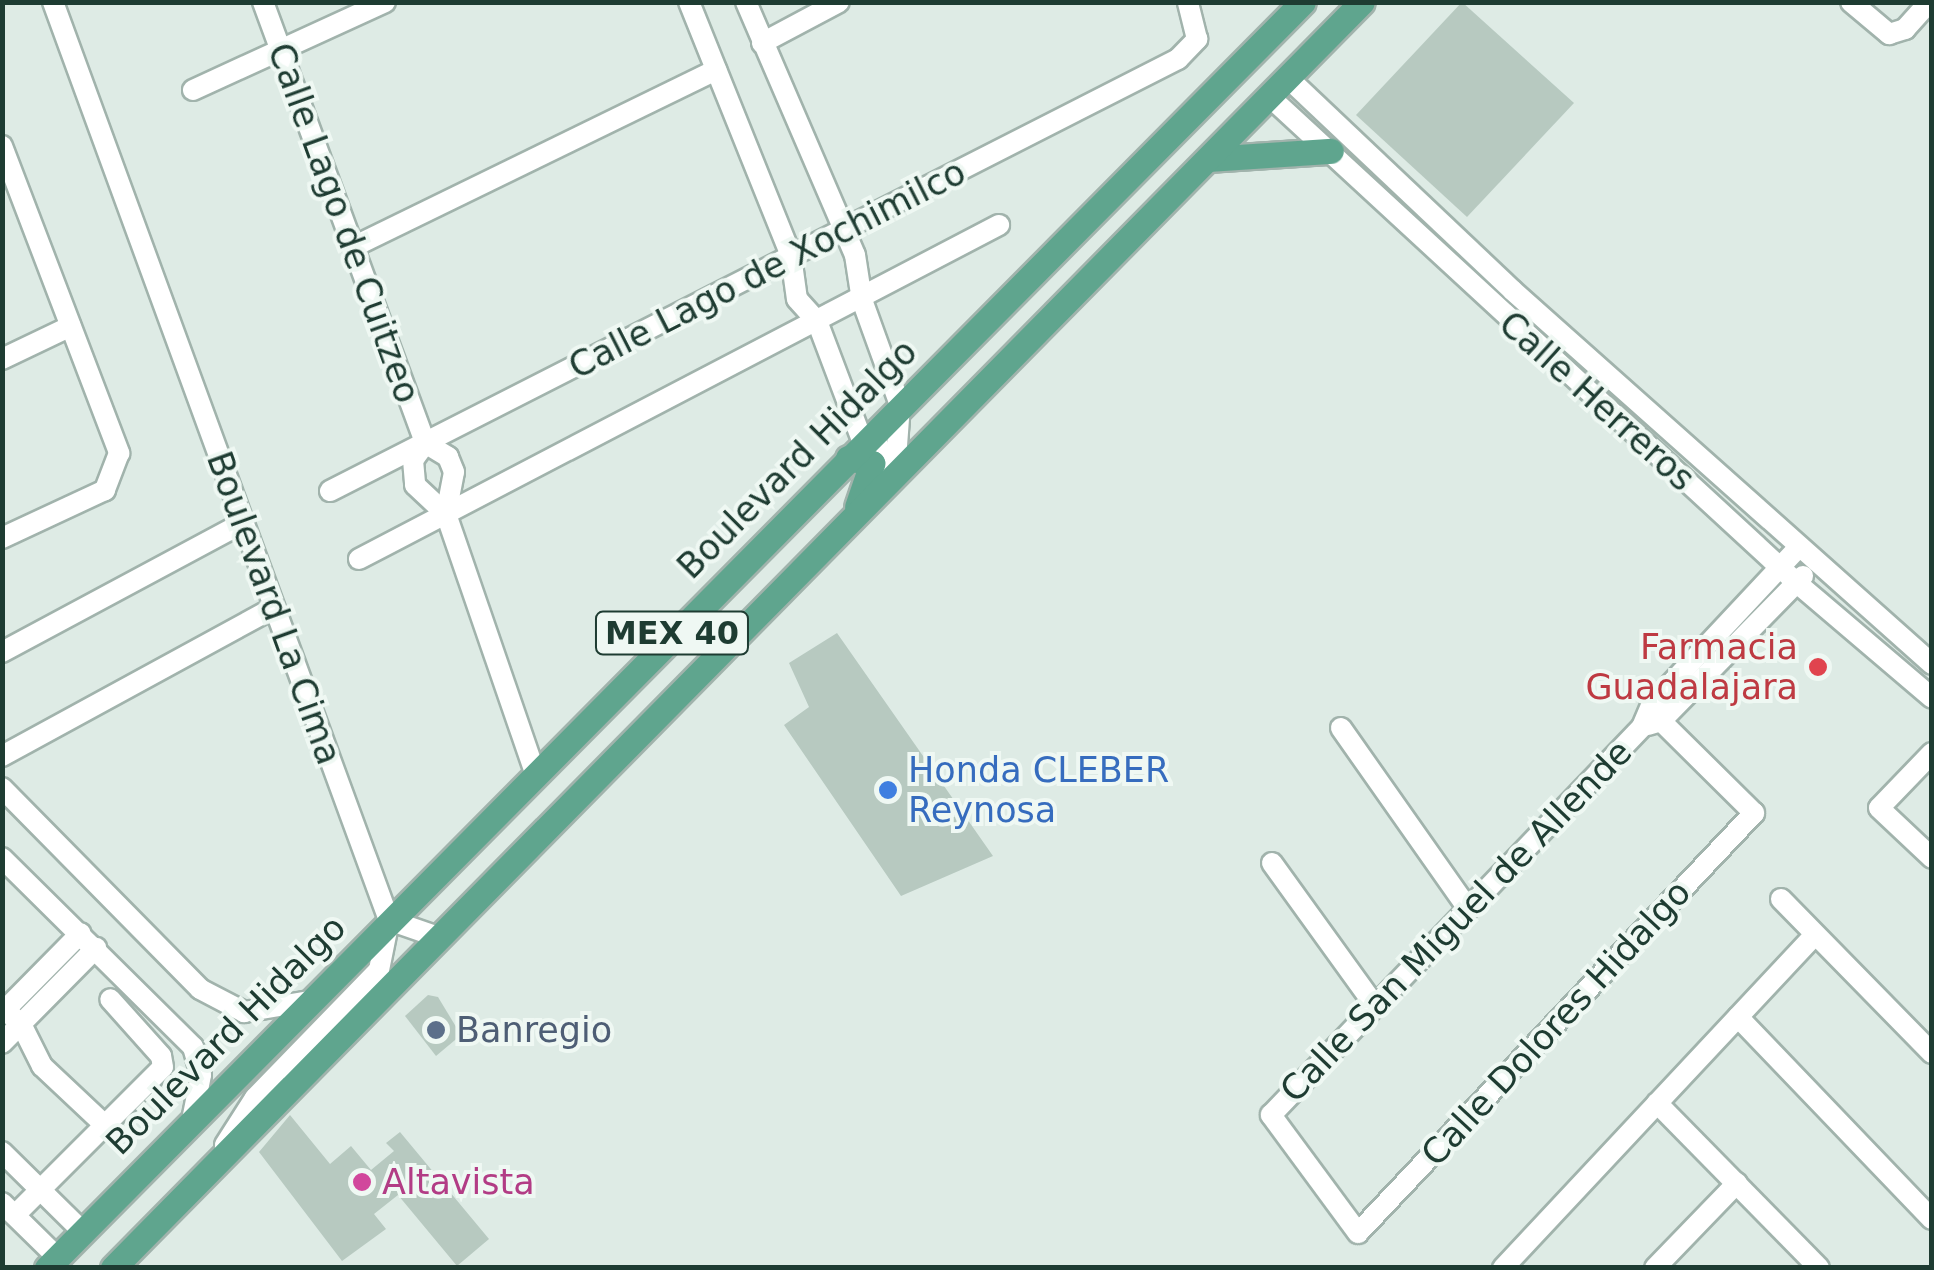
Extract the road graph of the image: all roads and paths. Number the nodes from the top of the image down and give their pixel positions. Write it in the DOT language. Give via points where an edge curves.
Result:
graph roads {
  1 [pos="53,2"];
  2 [pos="263,2"];
  3 [pos="384,2"];
  4 [pos="689,2"];
  5 [pos="746,2"];
  6 [pos="840,2"];
  7 [pos="1188,2"];
  8 [pos="1304,2"];
  9 [pos="1362,2"];
  10 [pos="1851,2"];
  11 [pos="1929,2"];
  12 [pos="762,43"];
  13 [pos="282,54"];
  14 [pos="716,70"];
  15 [pos="1288,78"];
  16 [pos="193,90"];
  17 [pos="1270,98"];
  18 [pos="2,146"];
  19 [pos="1331,151"];
  20 [pos="1209,160"];
  21 [pos="999,224"];
  22 [pos="840,231"];
  23 [pos="353,247"];
  24 [pos="791,256"];
  25 [pos="862,300"];
  26 [pos="817,321"];
  27 [pos="71,326"];
  28 [pos="2,359"];
  29 [pos="900,405"];
  30 [pos="933,432"];
  31 [pos="424,443"];
  32 [pos="898,446"];
  33 [pos="855,451"];
  34 [pos="1719,475"];
  35 [pos="330,491"];
  36 [pos="1700,495"];
  37 [pos="856,512"];
  38 [pos="446,514"];
  39 [pos="243,524"];
  40 [pos="2,538"];
  41 [pos="1799,547"];
  42 [pos="359,558"];
  43 [pos="1816,563"];
  44 [pos="1779,568"];
  45 [pos="1796,583"];
  46 [pos="274,608"];
  47 [pos="1728,638"];
  48 [pos="2,652"];
  49 [pos="1932,664"];
  50 [pos="1932,698"];
  51 [pos="1652,717"];
  52 [pos="1341,728"];
  53 [pos="1932,753"];
  54 [pos="2,756"];
  55 [pos="534,770"];
  56 [pos="2,788"];
  57 [pos="2,858"];
  58 [pos="1932,858"];
  59 [pos="1272,863"];
  60 [pos="1780,900"];
  61 [pos="1468,908"];
  62 [pos="389,920"];
  63 [pos="1815,935"];
  64 [pos="438,937"];
  65 [pos="88,940"];
  66 [pos="110,1000"];
  67 [pos="309,1002"];
  68 [pos="1375,1006"];
  69 [pos="8,1013"];
  70 [pos="1738,1017"];
  71 [pos="2,1043"];
  72 [pos="1932,1054"];
  73 [pos="1658,1103"];
  74 [pos="1271,1115"];
  75 [pos="192,1120"];
  76 [pos="107,1126"];
  77 [pos="2,1152"];
  78 [pos="212,1166"];
  79 [pos="1737,1183"];
  80 [pos="40,1190"];
  81 [pos="9,1209"];
  82 [pos="1932,1219"];
  83 [pos="82,1231"];
  84 [pos="52,1262"];
  85 [pos="113,1268"];
  86 [pos="1503,1268"];
  87 [pos="1656,1268"];
  88 [pos="1819,1268"];
  1 -- 39 [label="street, Boulevard La Cima"];
  2 -- 13 [label="street, Calle Lago de Cuitzeo"];
  3 -- 13 [label="street"];
  4 -- 14 [label="street"];
  5 -- 12 [label="street"];
  6 -- 12 [label="street"];
  7 -- 22 [label="street, Calle Lago de Xochimilco" via="1197,39 1178,59"];
  8 -- 29 [label="main road, Boulevard Hidalgo / MEX 40"];
  9 -- 15 [label="main road, MEX 40"];
  10 -- 11 [label="street" via="1880,30 1905,29"];
  12 -- 22 [label="street"];
  13 -- 16 [label="street"];
  13 -- 23 [label="street, Calle Lago de Cuitzeo"];
  14 -- 23 [label="street"];
  14 -- 24 [label="street"];
  15 -- 17 [label="main road, MEX 40"];
  15 -- 34 [label="street, Calle Herreros"];
  17 -- 19 [label="street, Calle Herreros"];
  17 -- 20 [label="main road, MEX 40"];
  18 -- 27 [label="street"];
  19 -- 20 [label="main road"];
  19 -- 36 [label="street, Calle Herreros"];
  20 -- 30 [label="main road, MEX 40"];
  21 -- 25 [label="street, Calle Lago de Xochimilco"];
  22 -- 24 [label="street, Calle Lago de Xochimilco"];
  22 -- 25 [label="street" via="860,268"];
  23 -- 31 [label="street, Calle Lago de Cuitzeo"];
  24 -- 26 [label="street" via="792,285"];
  24 -- 31 [label="street, Calle Lago de Xochimilco"];
  25 -- 26 [label="street, Calle Lago de Xochimilco"];
  25 -- 29 [label="street"];
  26 -- 33 [label="street"];
  26 -- 38 [label="street, Calle Lago de Xochimilco"];
  27 -- 28 [label="street"];
  27 -- 40 [label="street" via="120,453 114,477 105,490"];
  29 -- 30 [label="main road" via="910,426"];
  29 -- 32 [label="street"];
  29 -- 33 [label="main road, Boulevard Hidalgo / MEX 40"];
  30 -- 32 [label="street"];
  30 -- 37 [label="main road, MEX 40"];
  31 -- 35 [label="street, Calle Lago de Xochimilco"];
  31 -- 38 [label="street" via="448,457 454,472"];
  31 -- 38 [label="street" via="414,460 415,485"];
  32 -- 33 [label="street"];
  32 -- 37 [label="street"];
  33 -- 37 [label="main road" via="872,463"];
  33 -- 55 [label="main road, Boulevard Hidalgo / MEX 40"];
  34 -- 36 [label="street"];
  34 -- 41 [label="street, Calle Herreros"];
  36 -- 44 [label="street, Calle Herreros"];
  37 -- 64 [label="main road, MEX 40"];
  38 -- 42 [label="street, Calle Lago de Xochimilco"];
  38 -- 55 [label="street"];
  39 -- 46 [label="street, Boulevard La Cima"];
  39 -- 48 [label="street"];
  41 -- 43 [label="street, Calle Herreros"];
  41 -- 44 [label="street"];
  43 -- 45 [label="street"];
  43 -- 49 [label="street, Calle Herreros"];
  44 -- 45 [label="street, Calle Herreros"];
  44 -- 47 [label="street"];
  45 -- 47 [label="street"];
  45 -- 50 [label="street, Calle Herreros"];
  46 -- 54 [label="street"];
  46 -- 62 [label="street, Boulevard La Cima"];
  47 -- 51 [label="street, Calle San Miguel de Allende"];
  51 -- 61 [label="street, Calle San Miguel de Allende"];
  51 -- 74 [label="street, Calle Dolores Hidalgo" via="1754,813 1358,1233"];
  52 -- 61 [label="street"];
  53 -- 58 [label="street" via="1879,808"];
  55 -- 62 [label="main road, Boulevard Hidalgo / MEX 40"];
  56 -- 67 [label="street" via="200,990 244,1012"];
  57 -- 65 [label="street"];
  59 -- 68 [label="street"];
  60 -- 63 [label="street"];
  61 -- 68 [label="street, Calle San Miguel de Allende"];
  62 -- 64 [label="street"];
  62 -- 67 [label="main road, Boulevard Hidalgo / MEX 40"];
  62 -- 78 [label="street" via="379,970 255,1098"];
  63 -- 70 [label="street"];
  63 -- 72 [label="street"];
  64 -- 78 [label="main road, MEX 40"];
  65 -- 69 [label="street"];
  65 -- 75 [label="street" via="193,1047 201,1075"];
  66 -- 76 [label="street" via="163,1067"];
  67 -- 75 [label="main road, Boulevard Hidalgo / MEX 40"];
  68 -- 74 [label="street, Calle San Miguel de Allende"];
  69 -- 71 [label="street"];
  69 -- 76 [label="street" via="42,1066"];
  70 -- 73 [label="street"];
  70 -- 82 [label="street"];
  73 -- 79 [label="street"];
  73 -- 86 [label="street"];
  75 -- 83 [label="main road, Boulevard Hidalgo / MEX 40"];
  76 -- 80 [label="street"];
  77 -- 80 [label="street"];
  78 -- 85 [label="main road, MEX 40"];
  79 -- 87 [label="street"];
  79 -- 88 [label="street"];
  80 -- 81 [label="street"];
  80 -- 83 [label="street"];
  81 -- 84 [label="street"];
  83 -- 84 [label="main road, Boulevard Hidalgo / MEX 40"];
}
